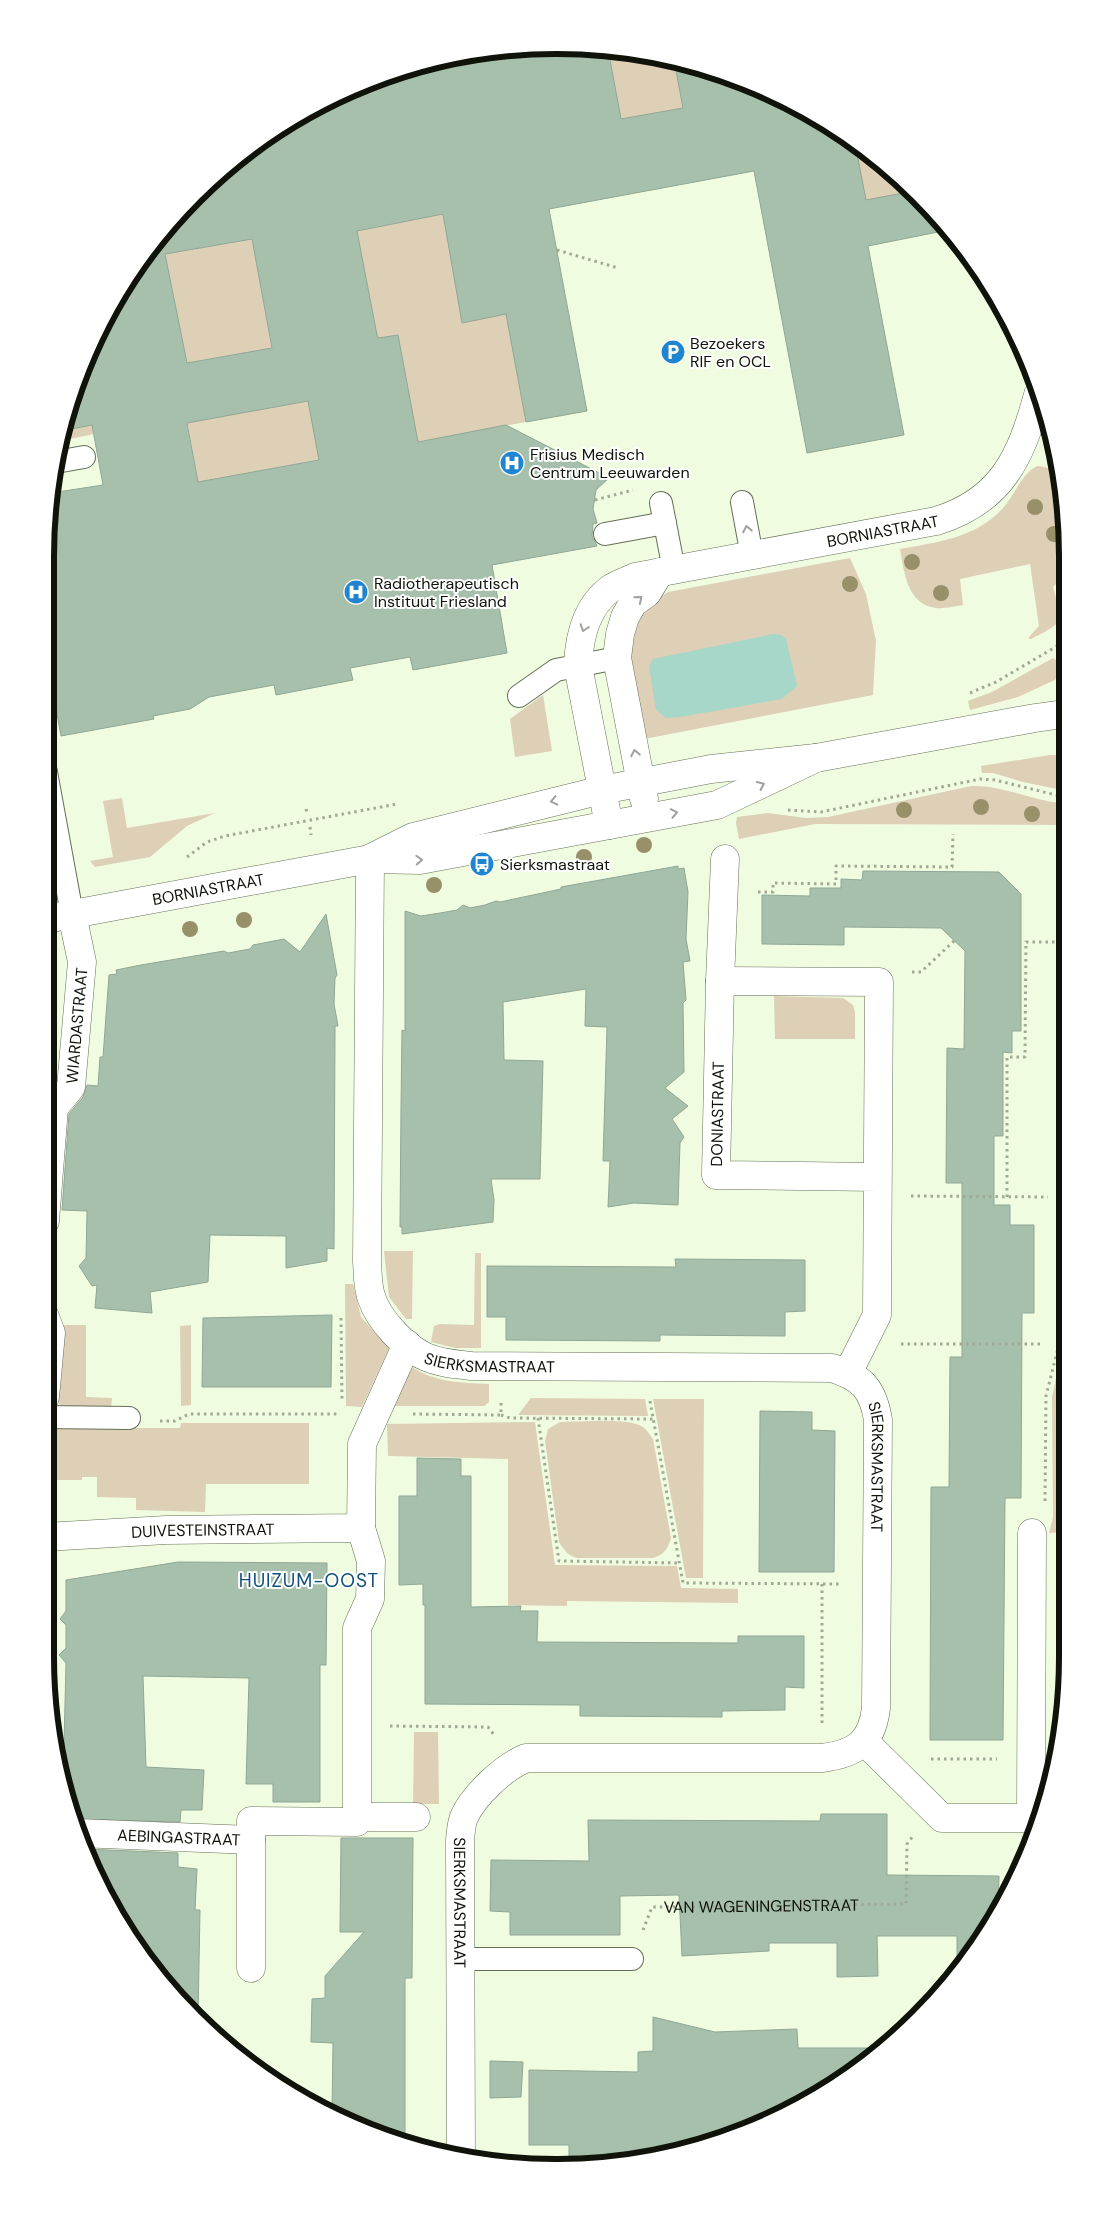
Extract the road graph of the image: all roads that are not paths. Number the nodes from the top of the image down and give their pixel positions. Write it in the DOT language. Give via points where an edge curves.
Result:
graph roads {
  1 [pos="1036,404"];
  2 [pos="84,457"];
  3 [pos="63,461"];
  4 [pos="742,502"];
  5 [pos="606,534"];
  6 [pos="752,556"];
  7 [pos="667,571"];
  8 [pos="616,658"];
  9 [pos="578,666"];
  10 [pos="519,696"];
  11 [pos="1059,715"];
  12 [pos="816,758"];
  13 [pos="641,782"];
  14 [pos="602,790"];
  15 [pos="648,818"];
  16 [pos="54,824"];
  17 [pos="609,825"];
  18 [pos="370,859"];
  19 [pos="725,859"];
  20 [pos="72,914"];
  21 [pos="54,917"];
  22 [pos="720,981"];
  23 [pos="54,1108"];
  24 [pos="877,1187"];
  25 [pos="407,1344"];
  26 [pos="848,1373"];
  27 [pos="54,1417"];
  28 [pos="129,1418"];
  29 [pos="361,1528"];
  30 [pos="1032,1533"];
  31 [pos="54,1536"];
  32 [pos="864,1741"];
  33 [pos="416,1817"];
  34 [pos="357,1820"];
  35 [pos="86,1833"];
  36 [pos="251,1840"];
  37 [pos="460,1959"];
  38 [pos="632,1959"];
  39 [pos="251,1968"];
  40 [pos="462,2151"];
  1 -- 6 [label="street, BORNIASTRAAT" via="1028,431 1010,468 980,501 959,514"];
  2 -- 3 [label="lane"];
  6 -- 4 [label="lane, one-way"];
  5 -- 7 [label="lane" via="663,513"];
  6 -- 7 [label="street, BORNIASTRAAT"];
  8 -- 7 [label="street, one-way" via="625,617 633,603"];
  7 -- 9 [label="street, BORNIASTRAAT, one-way" via="635,577 611,588 597,602 584,627"];
  8 -- 9 [label="lane"];
  13 -- 8 [label="street, one-way"];
  9 -- 10 [label="lane" via="556,670"];
  9 -- 14 [label="street, BORNIASTRAAT"];
  11 -- 12 [label="street, BORNIASTRAAT"];
  12 -- 13 [label="street, BORNIASTRAAT" via="711,769"];
  15 -- 12 [label="street, BORNIASTRAAT, one-way" via="717,806"];
  13 -- 14 [label="street, BORNIASTRAAT"];
  13 -- 15 [label="street"];
  14 -- 17 [label="street, BORNIASTRAAT"];
  14 -- 18 [label="street, BORNIASTRAAT, one-way" via="413,837"];
  15 -- 17 [label="street, BORNIASTRAAT"];
  16 -- 20 [label="lane"];
  18 -- 17 [label="street, BORNIASTRAAT, one-way" via="420,860"];
  18 -- 20 [label="street, BORNIASTRAAT"];
  18 -- 25 [label="street, SIERKSMASTRAAT" via="367,1261 369,1287 376,1309"];
  19 -- 22 [label="street, DONIASTRAAT"];
  20 -- 21 [label="street, BORNIASTRAAT"];
  20 -- 23 [label="street, WIARDASTRAAT" via="82,962 71,1087"];
  22 -- 24 [label="street, DONIASTRAAT" via="716,1175"];
  22 -- 24 [label="street" via="879,982"];
  24 -- 26 [label="street" via="877,1315"];
  25 -- 26 [label="street, SIERKSMASTRAAT" via="445,1363 471,1366 810,1366"];
  25 -- 29 [label="street" via="362,1444"];
  26 -- 32 [label="street, SIERKSMASTRAAT" via="870,1392 878,1420 876,1708 874,1721"];
  27 -- 28 [label="lane"];
  29 -- 31 [label="street, DUIVESTEINSTRAAT" via="166,1530"];
  29 -- 34 [label="street" via="371,1561 370,1599 357,1628"];
  30 -- 32 [label="street" via="1031,1818 942,1818"];
  32 -- 37 [label="street, SIERKSMASTRAAT" via="847,1754 822,1758 536,1756 515,1762 505,1768 463,1818 460,1840"];
  33 -- 34 [label="street"];
  34 -- 36 [label="street, AEBINGASTRAAT" via="251,1821"];
  35 -- 36 [label="street, AEBINGASTRAAT"];
  36 -- 39 [label="street, AEBINGASTRAAT"];
  37 -- 38 [label="lane"];
  37 -- 40 [label="street, SIERKSMASTRAAT"];
}
